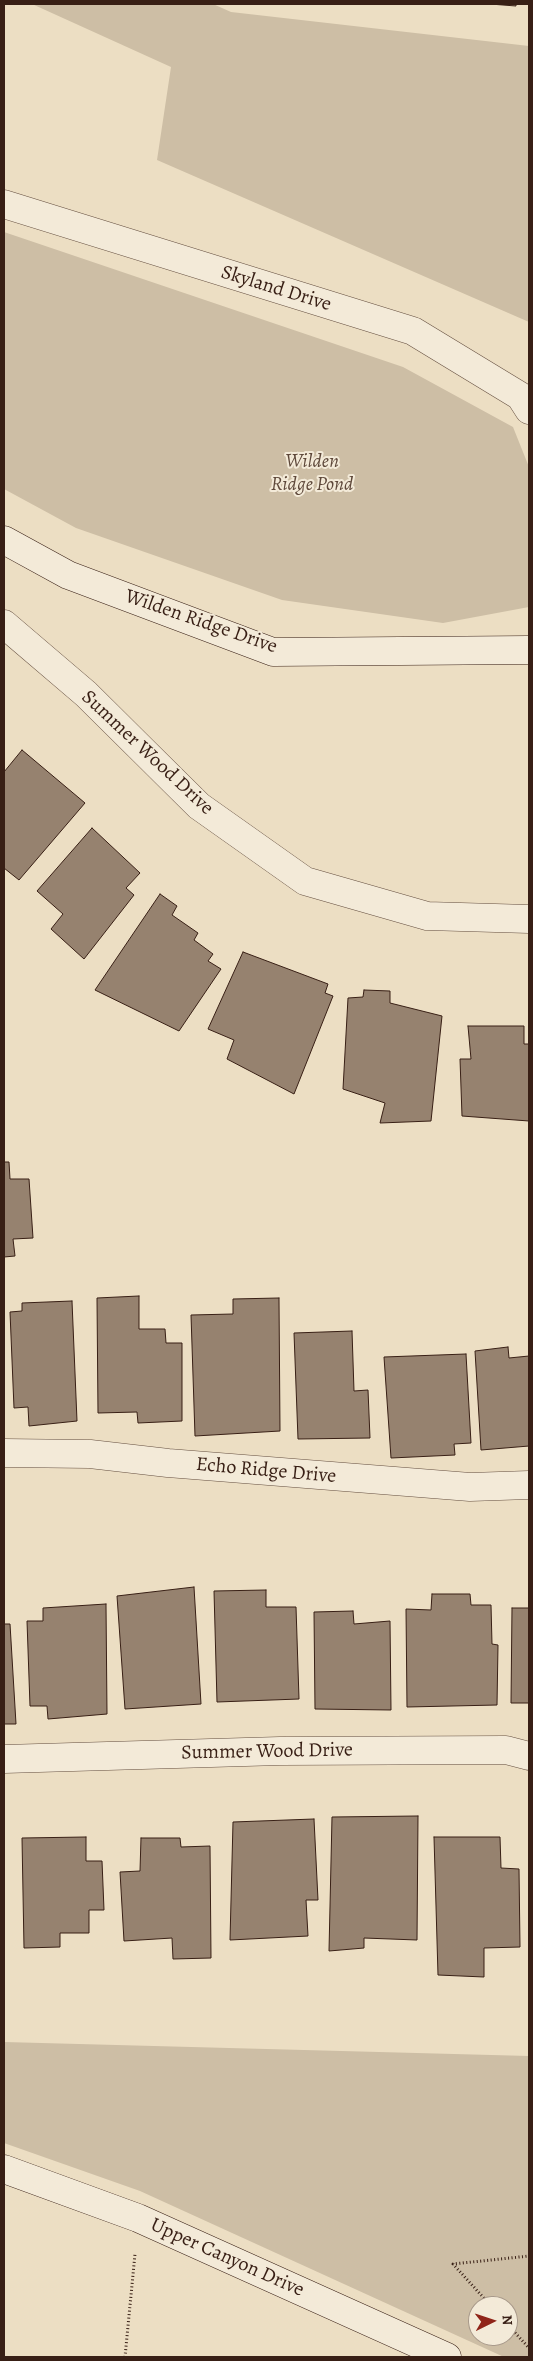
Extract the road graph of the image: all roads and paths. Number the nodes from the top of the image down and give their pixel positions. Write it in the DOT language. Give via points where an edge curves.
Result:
graph roads {
  1 [pos="4,204"];
  2 [pos="529,410"];
  3 [pos="4,540"];
  4 [pos="4,624"];
  5 [pos="529,650"];
  6 [pos="529,919"];
  7 [pos="4,1453"];
  8 [pos="529,1485"];
  9 [pos="529,1756"];
  10 [pos="4,1759"];
  11 [pos="4,2169"];
  12 [pos="138,2218"];
  13 [pos="529,2256"];
  14 [pos="482,2296"];
  15 [pos="518,2335"];
  16 [pos="529,2348"];
  17 [pos="125,2357"];
  18 [pos="447,2357"];
  1 -- 2 [label="street, Skyland Drive" via="413,331 520,396"];
  3 -- 5 [label="street, Wilden Ridge Drive" via="68,574 273,652"];
  4 -- 6 [label="street, Summer Wood Drive" via="86,694 199,806 305,881 427,916"];
  7 -- 8 [label="street, Echo Ridge Drive" via="90,1454 470,1488"];
  9 -- 10 [label="street, Summer Wood Drive" via="506,1750 280,1750"];
  11 -- 12 [label="street, Upper Canyon Drive"];
  12 -- 17 [label="path"];
  12 -- 18 [label="street, Upper Canyon Drive"];
  13 -- 14 [label="path" via="453,2264"];
  15 -- 16 [label="path"];
}
